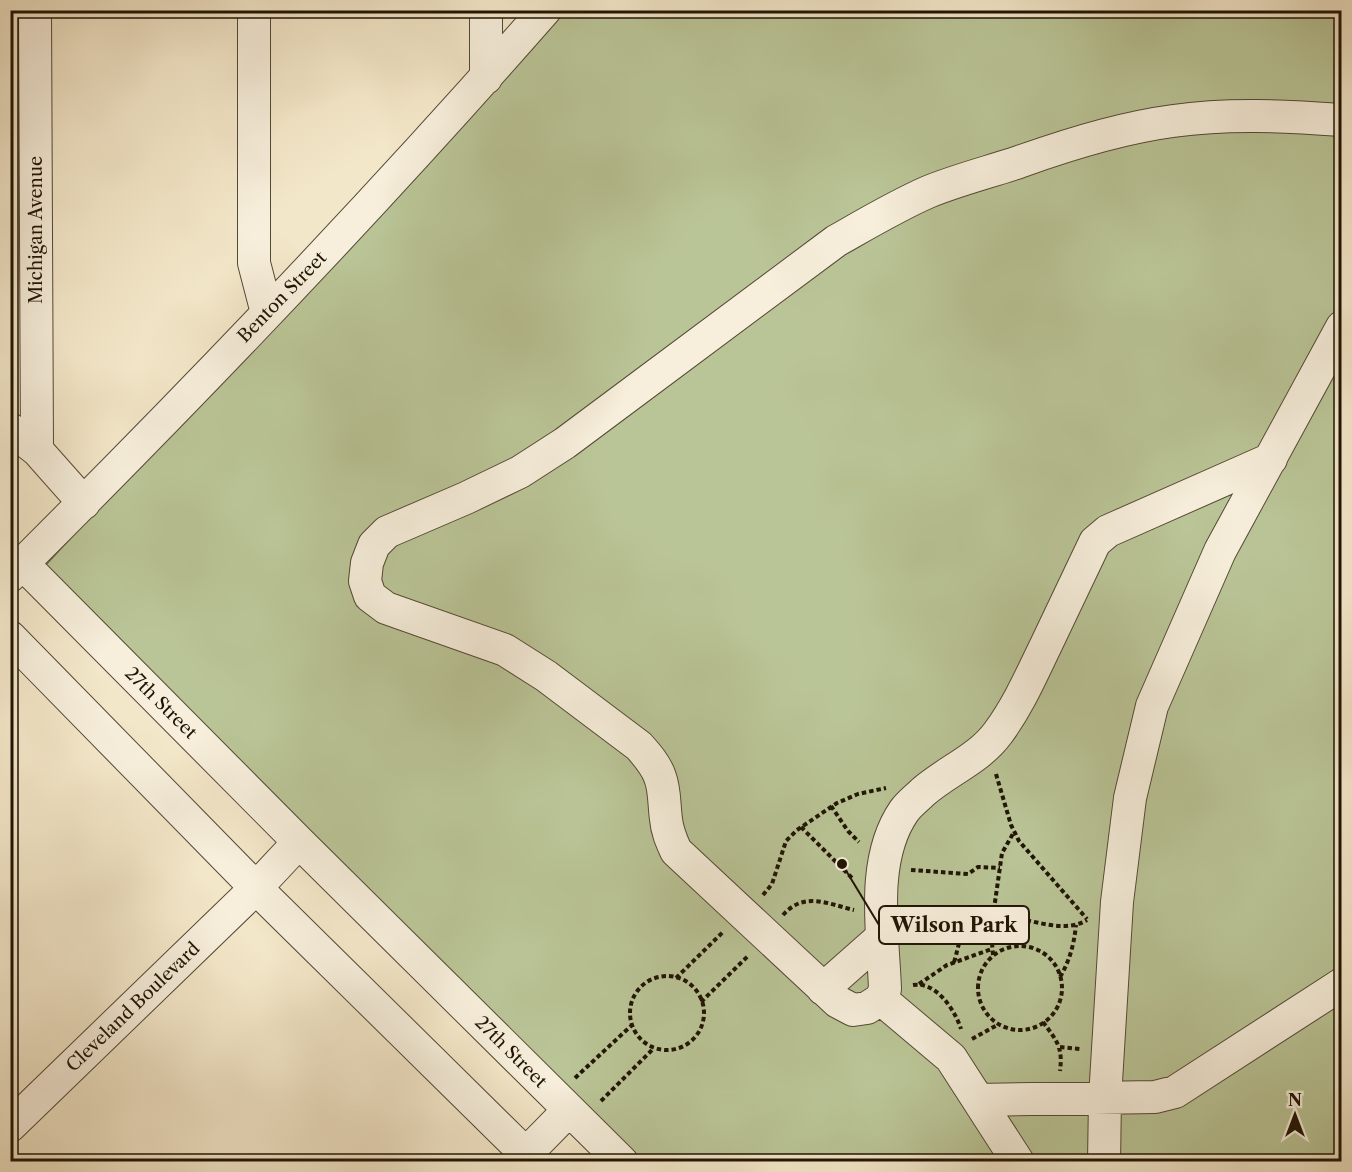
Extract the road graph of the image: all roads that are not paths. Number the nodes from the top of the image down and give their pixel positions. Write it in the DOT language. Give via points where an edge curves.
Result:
graph roads {
  1 [pos="35,10"];
  2 [pos="254,10"];
  3 [pos="486,10"];
  4 [pos="545,10"];
  5 [pos="486,78"];
  6 [pos="1341,120"];
  7 [pos="267,312"];
  8 [pos="1341,327"];
  9 [pos="10,429"];
  10 [pos="37,450"];
  11 [pos="1271,459"];
  12 [pos="84,502"];
  13 [pos="17,570"];
  14 [pos="10,637"];
  15 [pos="299,842"];
  16 [pos="256,888"];
  17 [pos="883,936"];
  18 [pos="1341,984"];
  19 [pos="823,988"];
  20 [pos="881,999"];
  21 [pos="1105,1098"];
  22 [pos="978,1100"];
  23 [pos="569,1109"];
  24 [pos="10,1126"];
  25 [pos="526,1159"];
  26 [pos="622,1161"];
  27 [pos="1018,1161"];
  28 [pos="1104,1161"];
  1 -- 10 [label="street, Michigan Avenue"];
  2 -- 7 [label="street" via="254,263"];
  3 -- 5 [label="street"];
  4 -- 5 [label="street, Benton Street"];
  5 -- 7 [label="street, Benton Street"];
  6 -- 19 [label="street" via="1279,115 1164,123 1070,144 930,191 836,241 623,401 520,472 387,532 374,545 365,581 370,596 386,608 505,650 639,746 660,777 669,836 676,850"];
  7 -- 12 [label="street, Benton Street"];
  8 -- 11 [label="street"];
  9 -- 10 [label="street"];
  10 -- 12 [label="street"];
  11 -- 17 [label="street" via="1108,531 1095,543 1016,709 996,736 969,761 905,810 894,829 874,873 881,894"];
  11 -- 21 [label="street" via="1220,551 1152,706 1102,923"];
  12 -- 13 [label="street, Benton Street"];
  13 -- 15 [label="street, 27th Street"];
  14 -- 16 [label="street"];
  15 -- 16 [label="street"];
  15 -- 23 [label="street, 27th Street"];
  16 -- 24 [label="street, Cleveland Boulevard"];
  16 -- 25 [label="street"];
  17 -- 19 [label="street"];
  17 -- 20 [label="street" via="885,989"];
  18 -- 21 [label="street" via="1175,1092 1155,1097"];
  19 -- 20 [label="street" via="853,1010 867,1008"];
  20 -- 22 [label="street" via="951,1058"];
  21 -- 22 [label="street"];
  21 -- 28 [label="street"];
  22 -- 27 [label="street"];
  23 -- 25 [label="street"];
  23 -- 26 [label="street, 27th Street"];
}
